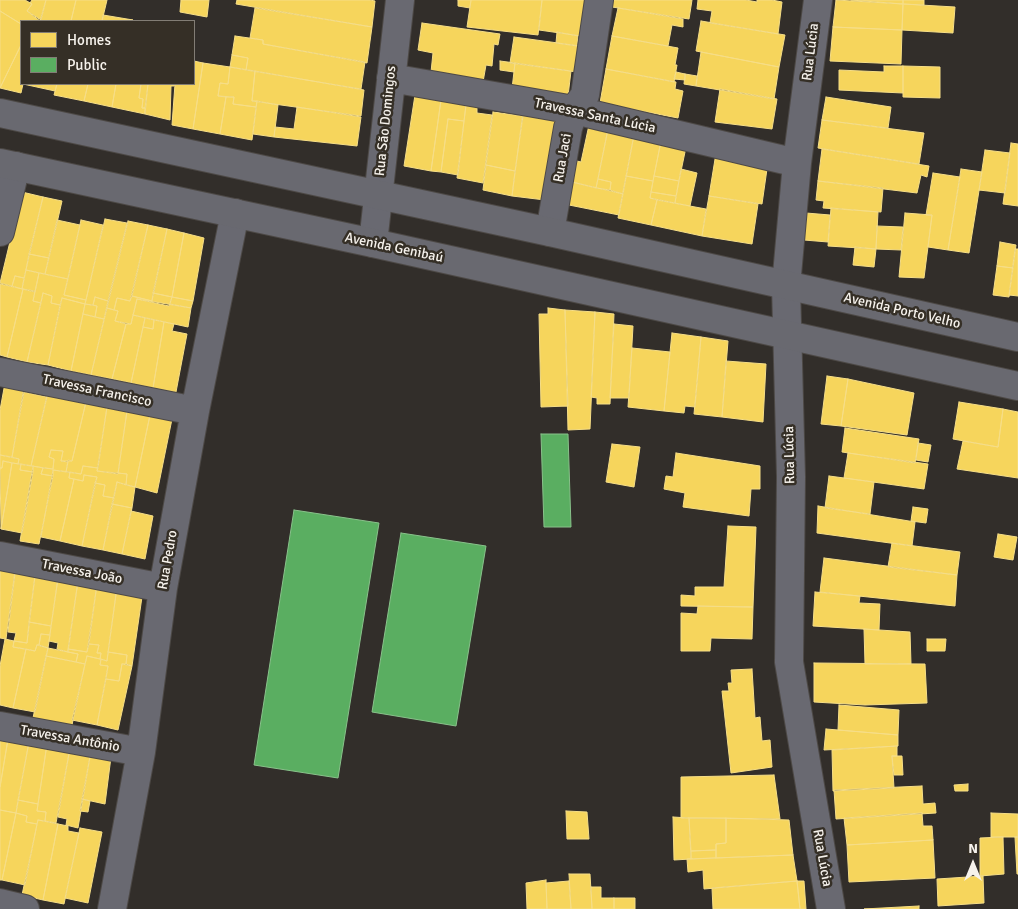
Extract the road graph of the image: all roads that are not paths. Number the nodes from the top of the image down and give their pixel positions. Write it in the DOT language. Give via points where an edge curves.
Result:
graph roads {
  1 [pos="400,0"];
  2 [pos="600,0"];
  3 [pos="818,0"];
  4 [pos="391,78"];
  5 [pos="574,110"];
  6 [pos="0,113"];
  7 [pos="797,163"];
  8 [pos="8,164"];
  9 [pos="378,194"];
  10 [pos="235,213"];
  11 [pos="0,232"];
  12 [pos="550,232"];
  13 [pos="373,243"];
  14 [pos="786,286"];
  15 [pos="788,335"];
  16 [pos="1018,337"];
  17 [pos="0,372"];
  18 [pos="1018,386"];
  19 [pos="195,411"];
  20 [pos="0,556"];
  21 [pos="163,588"];
  22 [pos="0,726"];
  23 [pos="141,752"];
  24 [pos="0,903"];
  25 [pos="25,909"];
  26 [pos="112,909"];
  27 [pos="831,909"];
  1 -- 4 [label="street, Rua São Domingos"];
  2 -- 5 [label="street, Rua Jaci" via="585,95"];
  3 -- 7 [label="street, Rua Lúcia"];
  4 -- 5 [label="street, Travessa Santa Lúcia"];
  4 -- 9 [label="street, Rua São Domingos"];
  5 -- 7 [label="street, Travessa Santa Lúcia"];
  5 -- 12 [label="street, Rua Jaci"];
  6 -- 9 [label="main road"];
  7 -- 14 [label="street, Rua Lúcia"];
  8 -- 10 [label="main road, Avenida Genibaú"];
  8 -- 11 [label="street"];
  9 -- 12 [label="main road"];
  9 -- 13 [label="street, Rua São Domingos"];
  10 -- 13 [label="main road, Avenida Genibaú"];
  10 -- 19 [label="street, Rua Pedro"];
  12 -- 14 [label="main road"];
  13 -- 15 [label="main road, Avenida Genibaú"];
  14 -- 15 [label="street, Rua Lúcia"];
  14 -- 16 [label="main road, Avenida Porto Velho"];
  15 -- 18 [label="main road"];
  15 -- 27 [label="street, Rua Lúcia" via="790,662"];
  17 -- 19 [label="street, Travessa Francisco"];
  19 -- 21 [label="street, Rua Pedro"];
  20 -- 21 [label="street, Travessa João"];
  21 -- 23 [label="street, Rua Pedro"];
  22 -- 23 [label="street, Travessa Antônio"];
  23 -- 26 [label="street, Rua Pedro"];
  24 -- 25 [label="street"];
}
